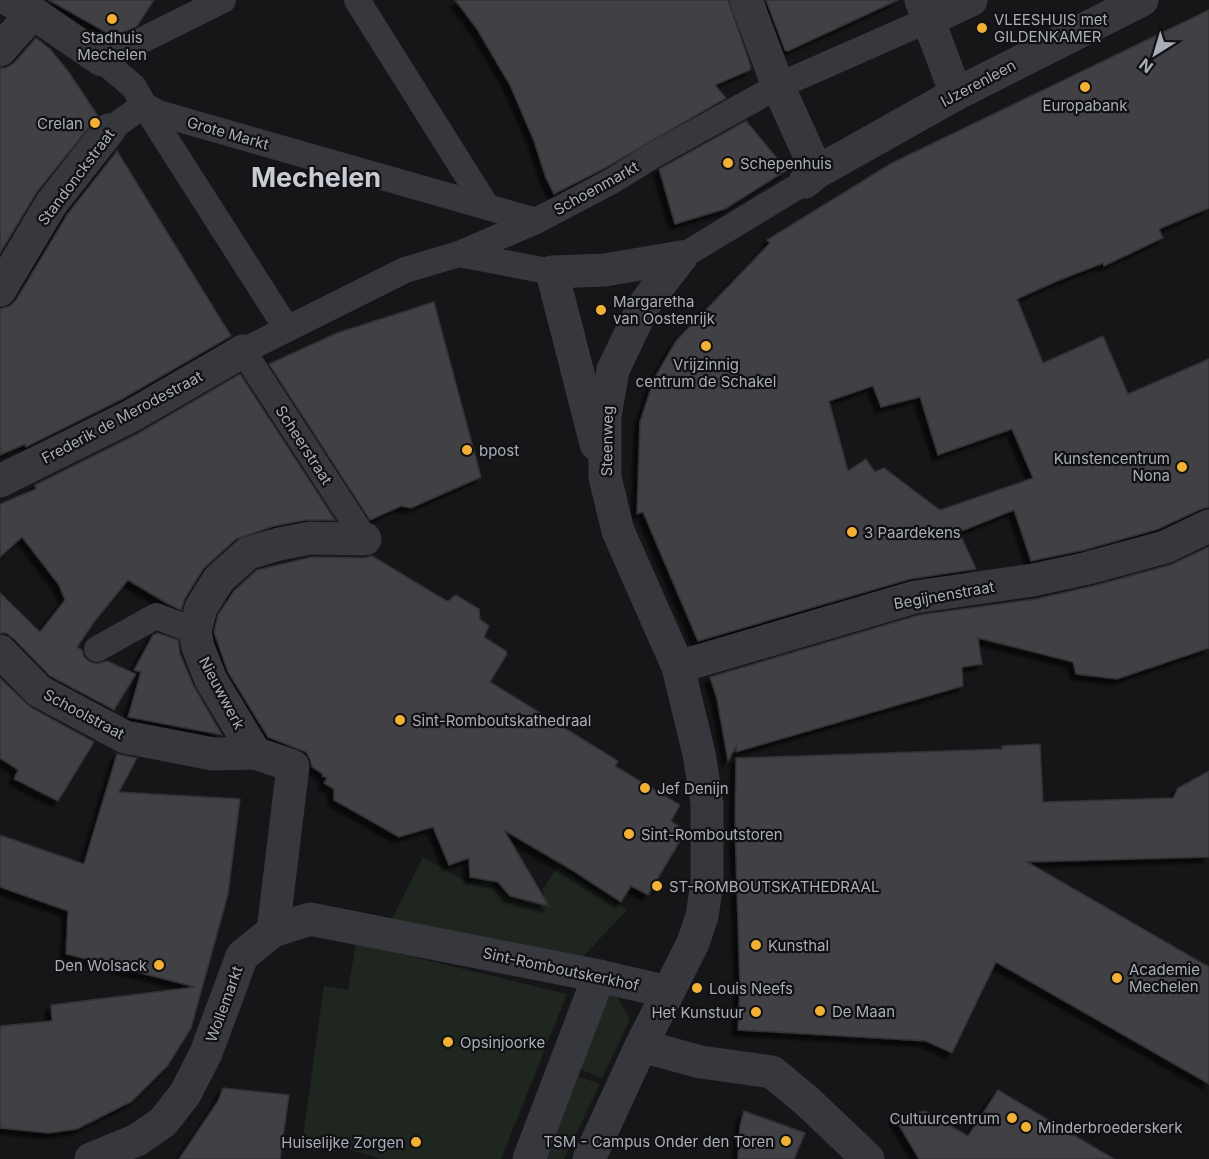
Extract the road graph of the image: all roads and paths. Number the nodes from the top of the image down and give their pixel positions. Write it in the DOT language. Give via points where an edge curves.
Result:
graph roads {
  1 [pos="223,0"];
  2 [pos="357,0"];
  3 [pos="746,0"];
  4 [pos="971,0"];
  5 [pos="1142,0"];
  6 [pos="21,7"];
  7 [pos="925,10"];
  8 [pos="0,50"];
  9 [pos="102,60"];
  10 [pos="778,86"];
  11 [pos="956,94"];
  12 [pos="144,105"];
  13 [pos="109,130"];
  14 [pos="811,177"];
  15 [pos="487,207"];
  16 [pos="536,221"];
  17 [pos="459,254"];
  18 [pos="681,257"];
  19 [pos="552,272"];
  20 [pos="0,290"];
  21 [pos="287,329"];
  22 [pos="243,351"];
  23 [pos="605,477"];
  24 [pos="0,481"];
  25 [pos="1209,526"];
  26 [pos="365,538"];
  27 [pos="195,631"];
  28 [pos="97,650"];
  29 [pos="0,651"];
  30 [pos="678,667"];
  31 [pos="255,753"];
  32 [pos="273,931"];
  33 [pos="598,976"];
  34 [pos="668,992"];
  35 [pos="641,1046"];
  36 [pos="109,1156"];
  37 [pos="529,1159"];
  38 [pos="589,1159"];
  39 [pos="868,1159"];
  1 -- 9 [label="street"];
  2 -- 15 [label="street"];
  3 -- 10 [label="street"];
  4 -- 7 [label="street"];
  5 -- 11 [label="street, IJzerenleen"];
  6 -- 8 [label="street"];
  6 -- 9 [label="street"];
  7 -- 10 [label="street"];
  7 -- 11 [label="street"];
  9 -- 12 [label="street, Grote Markt" via="134,87"];
  10 -- 14 [label="street"];
  10 -- 16 [label="street, Schoenmarkt"];
  11 -- 14 [label="street, IJzerenleen"];
  12 -- 13 [label="street, Standonckstraat"];
  12 -- 15 [label="street, Grote Markt" via="158,113"];
  12 -- 21 [label="street, Grote Markt"];
  13 -- 20 [label="street, Standonckstraat" via="51,204"];
  14 -- 18 [label="street, Steenweg"];
  15 -- 16 [label="street, Grote Markt"];
  16 -- 17 [label="street"];
  17 -- 19 [label="street"];
  17 -- 21 [label="street" via="405,270"];
  18 -- 19 [label="street, Steenweg" via="605,270"];
  18 -- 23 [label="street, Steenweg" via="644,305 613,370 605,416"];
  19 -- 23 [label="street"];
  21 -- 22 [label="street"];
  22 -- 24 [label="street, Frederik de Merodestraat" via="130,416"];
  22 -- 26 [label="street, Scheerstraat"];
  23 -- 30 [label="street, Steenweg" via="618,531"];
  25 -- 30 [label="street, Begijnenstraat" via="1165,547 1088,568 915,597"];
  26 -- 27 [label="street" via="310,538 248,553 219,579 201,608"];
  27 -- 28 [label="street" via="156,615"];
  27 -- 31 [label="street, Nieuwwerk" via="211,680"];
  29 -- 31 [label="street, Schoolstraat" via="39,691 125,737 213,754"];
  30 -- 34 [label="street, Steenweg" via="707,803 707,884 693,943"];
  31 -- 32 [label="street" via="293,766"];
  32 -- 33 [label="street, Sint-Romboutskerkhof" via="310,919"];
  32 -- 36 [label="street, Wollemarkt" via="242,956 206,1053 185,1094 163,1122"];
  33 -- 34 [label="street, Sint-Romboutskerkhof"];
  33 -- 37 [label="street"];
  34 -- 35 [label="street"];
  35 -- 38 [label="street"];
  35 -- 39 [label="street" via="701,1062 772,1072"];
}
